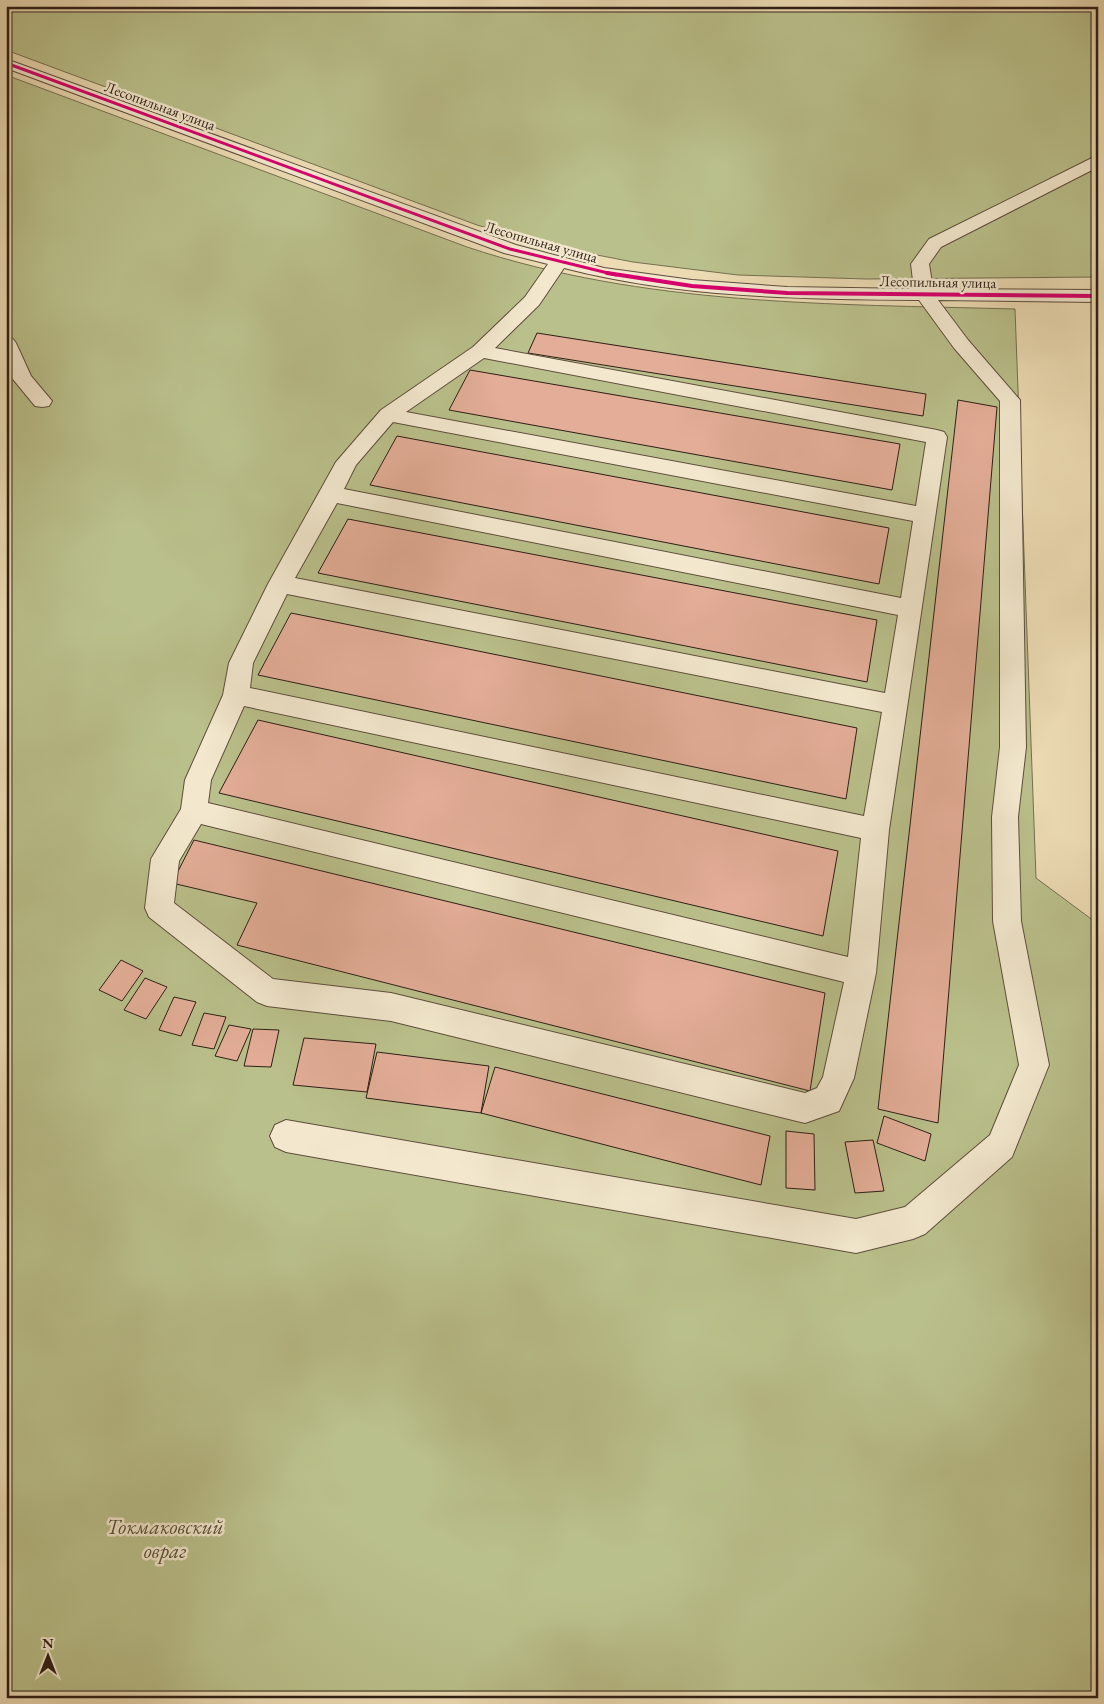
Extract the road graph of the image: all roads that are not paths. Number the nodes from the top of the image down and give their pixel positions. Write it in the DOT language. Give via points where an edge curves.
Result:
graph roads {
  1 [pos="11,70"];
  2 [pos="1098,160"];
  3 [pos="559,262"];
  4 [pos="924,294"];
  5 [pos="1098,296"];
  6 [pos="6,343"];
  7 [pos="480,351"];
  8 [pos="42,401"];
  9 [pos="388,415"];
  10 [pos="331,494"];
  11 [pos="924,515"];
  12 [pos="280,584"];
  13 [pos="911,609"];
  14 [pos="236,695"];
  15 [pos="895,705"];
  16 [pos="194,811"];
  17 [pos="874,830"];
  18 [pos="861,973"];
  19 [pos="286,1136"];
  1 -- 3 [label="street, Лесопильная улица" via="510,249"];
  2 -- 4 [label="street" via="935,243 920,264"];
  3 -- 4 [label="street, Лесопильная улица" via="692,286 786,293"];
  3 -- 7 [label="street" via="532,301"];
  4 -- 5 [label="street, Лесопильная улица"];
  4 -- 19 [label="street" via="961,344 1010,400 1012,747 1005,817 1008,920 1034,1065 1001,1146 913,1222 856,1236"];
  6 -- 8 [label="street" via="22,378"];
  7 -- 9 [label="street"];
  7 -- 11 [label="street" via="936,437"];
  9 -- 10 [label="street" via="347,462"];
  9 -- 11 [label="street"];
  10 -- 12 [label="street"];
  10 -- 13 [label="street"];
  11 -- 13 [label="street"];
  12 -- 14 [label="street" via="241,663"];
  12 -- 15 [label="street"];
  13 -- 15 [label="street"];
  14 -- 16 [label="street" via="198,780"];
  14 -- 17 [label="street"];
  15 -- 17 [label="street"];
  16 -- 18 [label="street"];
  16 -- 18 [label="street" via="165,859 159,908 267,992 391,1007 805,1108 828,1100 838,1078"];
  17 -- 18 [label="street"];
}
